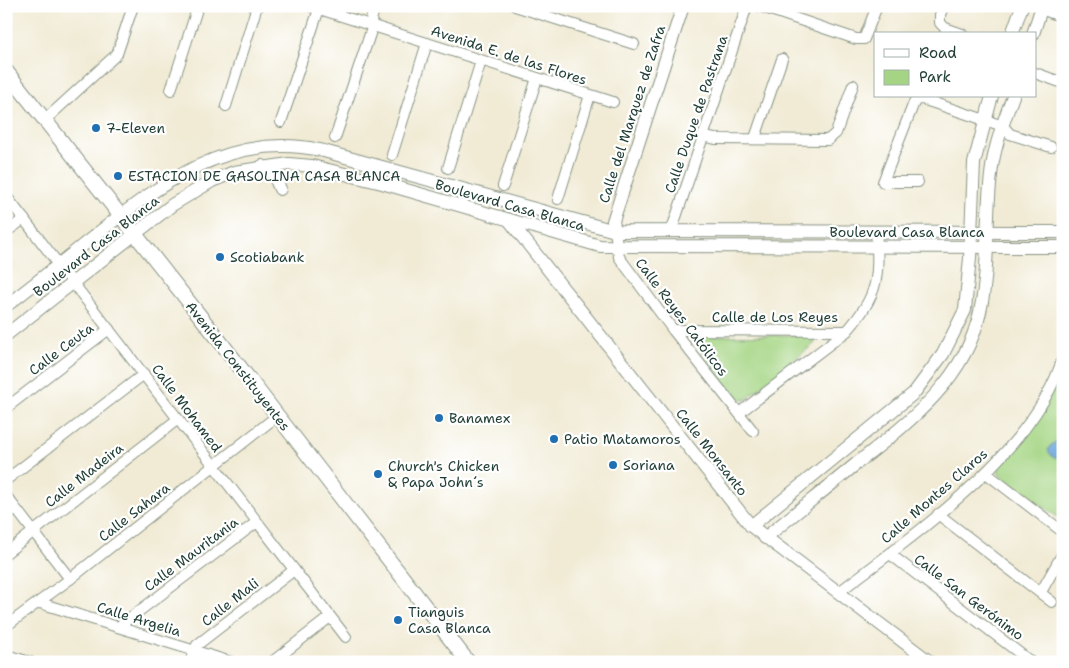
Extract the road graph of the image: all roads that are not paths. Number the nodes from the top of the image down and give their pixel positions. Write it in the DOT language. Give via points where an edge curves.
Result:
graph roads {
  1 [pos="132,6"];
  2 [pos="198,6"];
  3 [pos="257,6"];
  4 [pos="375,6"];
  5 [pos="515,6"];
  6 [pos="683,6"];
  7 [pos="747,6"];
  8 [pos="759,6"];
  9 [pos="877,6"];
  10 [pos="943,6"];
  11 [pos="1022,6"];
  12 [pos="314,8"];
  13 [pos="1041,8"];
  14 [pos="1063,16"];
  15 [pos="371,25"];
  16 [pos="956,32"];
  17 [pos="1013,32"];
  18 [pos="1034,32"];
  19 [pos="427,43"];
  20 [pos="634,44"];
  21 [pos="782,58"];
  22 [pos="481,61"];
  23 [pos="6,71"];
  24 [pos="1036,73"];
  25 [pos="537,78"];
  26 [pos="1063,83"];
  27 [pos="853,85"];
  28 [pos="171,90"];
  29 [pos="590,95"];
  30 [pos="991,98"];
  31 [pos="1011,98"];
  32 [pos="613,102"];
  33 [pos="226,106"];
  34 [pos="45,120"];
  35 [pos="984,120"];
  36 [pos="282,122"];
  37 [pos="1003,126"];
  38 [pos="702,136"];
  39 [pos="335,138"];
  40 [pos="755,138"];
  41 [pos="260,147"];
  42 [pos="304,147"];
  43 [pos="1051,147"];
  44 [pos="392,155"];
  45 [pos="282,164"];
  46 [pos="296,164"];
  47 [pos="262,166"];
  48 [pos="448,168"];
  49 [pos="918,182"];
  50 [pos="503,186"];
  51 [pos="280,189"];
  52 [pos="6,196"];
  53 [pos="558,199"];
  54 [pos="513,204"];
  55 [pos="121,215"];
  56 [pos="24,219"];
  57 [pos="509,220"];
  58 [pos="615,231"];
  59 [pos="6,232"];
  60 [pos="671,232"];
  61 [pos="704,232"];
  62 [pos="876,232"];
  63 [pos="970,232"];
  64 [pos="988,232"];
  65 [pos="1063,232"];
  66 [pos="136,234"];
  67 [pos="704,246"];
  68 [pos="618,247"];
  69 [pos="878,247"];
  70 [pos="970,247"];
  71 [pos="988,247"];
  72 [pos="1063,247"];
  73 [pos="59,265"];
  74 [pos="74,283"];
  75 [pos="6,306"];
  76 [pos="109,329"];
  77 [pos="673,330"];
  78 [pos="847,331"];
  79 [pos="6,335"];
  80 [pos="1063,357"];
  81 [pos="1060,373"];
  82 [pos="144,374"];
  83 [pos="6,408"];
  84 [pos="739,413"];
  85 [pos="277,416"];
  86 [pos="178,419"];
  87 [pos="753,431"];
  88 [pos="214,467"];
  89 [pos="986,473"];
  90 [pos="6,480"];
  91 [pos="6,496"];
  92 [pos="938,514"];
  93 [pos="257,522"];
  94 [pos="751,526"];
  95 [pos="34,531"];
  96 [pos="1063,532"];
  97 [pos="765,538"];
  98 [pos="6,553"];
  99 [pos="1063,553"];
  100 [pos="890,554"];
  101 [pos="294,570"];
  102 [pos="70,579"];
  103 [pos="839,592"];
  104 [pos="1041,592"];
  105 [pos="1052,602"];
  106 [pos="40,603"];
  107 [pos="330,616"];
  108 [pos="6,626"];
  109 [pos="118,627"];
  110 [pos="346,637"];
  111 [pos="194,651"];
  112 [pos="6,655"];
  113 [pos="30,662"];
  114 [pos="190,662"];
  115 [pos="231,662"];
  116 [pos="272,662"];
  117 [pos="468,662"];
  118 [pos="930,662"];
  119 [pos="1031,662"];
  1 -- 34 [label="street" via="117,54"];
  2 -- 28 [label="street"];
  3 -- 33 [label="street"];
  4 -- 15 [label="street"];
  5 -- 20 [label="street"];
  6 -- 58 [label="street, Calle del Marquez de Zafra" via="613,220"];
  7 -- 38 [label="street, Calle Duque de Pastrana"];
  8 -- 9 [label="street" via="856,39 864,39"];
  10 -- 16 [label="street" via="940,23"];
  11 -- 17 [label="street"];
  12 -- 15 [label="street, Avenida E. de las Flores"];
  12 -- 36 [label="street"];
  13 -- 14 [label="street"];
  13 -- 18 [label="street"];
  15 -- 19 [label="street, Avenida E. de las Flores"];
  15 -- 39 [label="street"];
  19 -- 22 [label="street, Avenida E. de las Flores"];
  19 -- 44 [label="street"];
  21 -- 40 [label="street"];
  22 -- 25 [label="street, Avenida E. de las Flores"];
  22 -- 48 [label="street"];
  23 -- 34 [label="main road, Avenida Constituyentes"];
  24 -- 26 [label="street"];
  25 -- 29 [label="street, Avenida E. de las Flores"];
  25 -- 50 [label="street"];
  27 -- 40 [label="street" via="833,138"];
  29 -- 32 [label="street, Avenida E. de las Flores"];
  29 -- 53 [label="street"];
  30 -- 35 [label="street"];
  31 -- 37 [label="street"];
  34 -- 55 [label="main road, Avenida Constituyentes"];
  35 -- 37 [label="street"];
  35 -- 49 [label="street" via="922,99 915,100 883,182"];
  35 -- 63 [label="street" via="974,163"];
  37 -- 43 [label="street" via="1010,134"];
  37 -- 64 [label="street" via="993,161"];
  38 -- 40 [label="street" via="714,139"];
  38 -- 60 [label="street, Calle Duque de Pastrana"];
  41 -- 42 [label="street, Boulevard Casa Blanca"];
  41 -- 45 [label="street" via="275,152"];
  41 -- 55 [label="street, Boulevard Casa Blanca" via="196,166 162,184"];
  42 -- 46 [label="street"];
  42 -- 54 [label="street, Boulevard Casa Blanca"];
  45 -- 46 [label="street, Boulevard Casa Blanca"];
  45 -- 47 [label="street, Boulevard Casa Blanca"];
  46 -- 57 [label="street, Boulevard Casa Blanca" via="382,183"];
  47 -- 51 [label="street" via="274,176"];
  47 -- 66 [label="street, Boulevard Casa Blanca" via="234,172 203,185"];
  52 -- 56 [label="street, Calle Mohamed"];
  54 -- 57 [label="street"];
  54 -- 58 [label="street, Boulevard Casa Blanca"];
  55 -- 66 [label="main road, Avenida Constituyentes"];
  55 -- 73 [label="street, Boulevard Casa Blanca"];
  56 -- 59 [label="street"];
  56 -- 73 [label="street, Calle Mohamed"];
  57 -- 68 [label="street, Boulevard Casa Blanca" via="600,246"];
  57 -- 94 [label="street, Calle Monsanto"];
  58 -- 60 [label="street, Boulevard Casa Blanca"];
  58 -- 68 [label="street, Calle Reyes Católicos"];
  60 -- 61 [label="street, Boulevard Casa Blanca"];
  61 -- 62 [label="street, Boulevard Casa Blanca"];
  61 -- 67 [label="street"];
  62 -- 63 [label="street, Boulevard Casa Blanca"];
  62 -- 69 [label="street"];
  63 -- 64 [label="street, Boulevard Casa Blanca"];
  63 -- 70 [label="street"];
  64 -- 65 [label="street, Boulevard Casa Blanca"];
  64 -- 71 [label="street"];
  66 -- 74 [label="street, Boulevard Casa Blanca"];
  66 -- 85 [label="main road, Avenida Constituyentes"];
  67 -- 68 [label="street, Boulevard Casa Blanca"];
  67 -- 69 [label="street, Boulevard Casa Blanca"];
  68 -- 77 [label="street, Calle Reyes Católicos" via="620,257"];
  69 -- 70 [label="street, Boulevard Casa Blanca"];
  69 -- 78 [label="street" via="879,270 872,296"];
  70 -- 71 [label="street, Boulevard Casa Blanca"];
  70 -- 94 [label="street" via="964,313 928,375 904,402"];
  71 -- 72 [label="street, Boulevard Casa Blanca"];
  71 -- 97 [label="street" via="982,305 973,336 937,395"];
  73 -- 74 [label="street, Calle Mohamed"];
  73 -- 75 [label="street, Boulevard Casa Blanca"];
  74 -- 76 [label="street, Calle Mohamed"];
  74 -- 79 [label="street, Boulevard Casa Blanca"];
  76 -- 82 [label="street, Calle Mohamed"];
  76 -- 83 [label="street, Calle Ceuta"];
  77 -- 78 [label="street, Calle de Los Reyes"];
  77 -- 84 [label="street, Calle Reyes Católicos"];
  78 -- 84 [label="street"];
  80 -- 81 [label="street, Calle Montes Claros"];
  81 -- 89 [label="street, Calle Montes Claros" via="1026,426"];
  82 -- 86 [label="street, Calle Mohamed"];
  82 -- 90 [label="street"];
  84 -- 87 [label="street, Calle Reyes Católicos"];
  85 -- 88 [label="street, Calle Sahara"];
  85 -- 117 [label="main road, Avenida Constituyentes"];
  86 -- 88 [label="street, Calle Mohamed"];
  86 -- 95 [label="street, Calle Madeira"];
  88 -- 93 [label="street, Calle Mohamed"];
  88 -- 102 [label="street, Calle Sahara"];
  89 -- 92 [label="street, Calle Montes Claros"];
  89 -- 96 [label="street"];
  91 -- 95 [label="street"];
  92 -- 100 [label="street, Calle Montes Claros"];
  92 -- 104 [label="street"];
  93 -- 101 [label="street, Calle Mohamed"];
  93 -- 109 [label="street, Calle Mauritania"];
  94 -- 97 [label="street, Calle Monsanto"];
  95 -- 98 [label="street, Calle Madeira"];
  95 -- 102 [label="street"];
  97 -- 103 [label="street, Calle Monsanto"];
  99 -- 104 [label="street"];
  100 -- 103 [label="street, Calle Montes Claros"];
  100 -- 119 [label="street, Calle San Gerónimo"];
  101 -- 107 [label="street, Calle Mohamed"];
  101 -- 111 [label="street, Calle Mali" via="197,645"];
  102 -- 106 [label="street, Calle Sahara"];
  103 -- 118 [label="street, Calle Monsanto"];
  104 -- 105 [label="street"];
  106 -- 108 [label="street, Calle Sahara"];
  106 -- 109 [label="street, Calle Argelia"];
  107 -- 110 [label="street, Calle Mohamed"];
  107 -- 116 [label="street"];
  109 -- 111 [label="street, Calle Argelia"];
  111 -- 114 [label="street, Calle Mali"];
  111 -- 115 [label="street, Calle Argelia"];
  112 -- 113 [label="street"];
}
